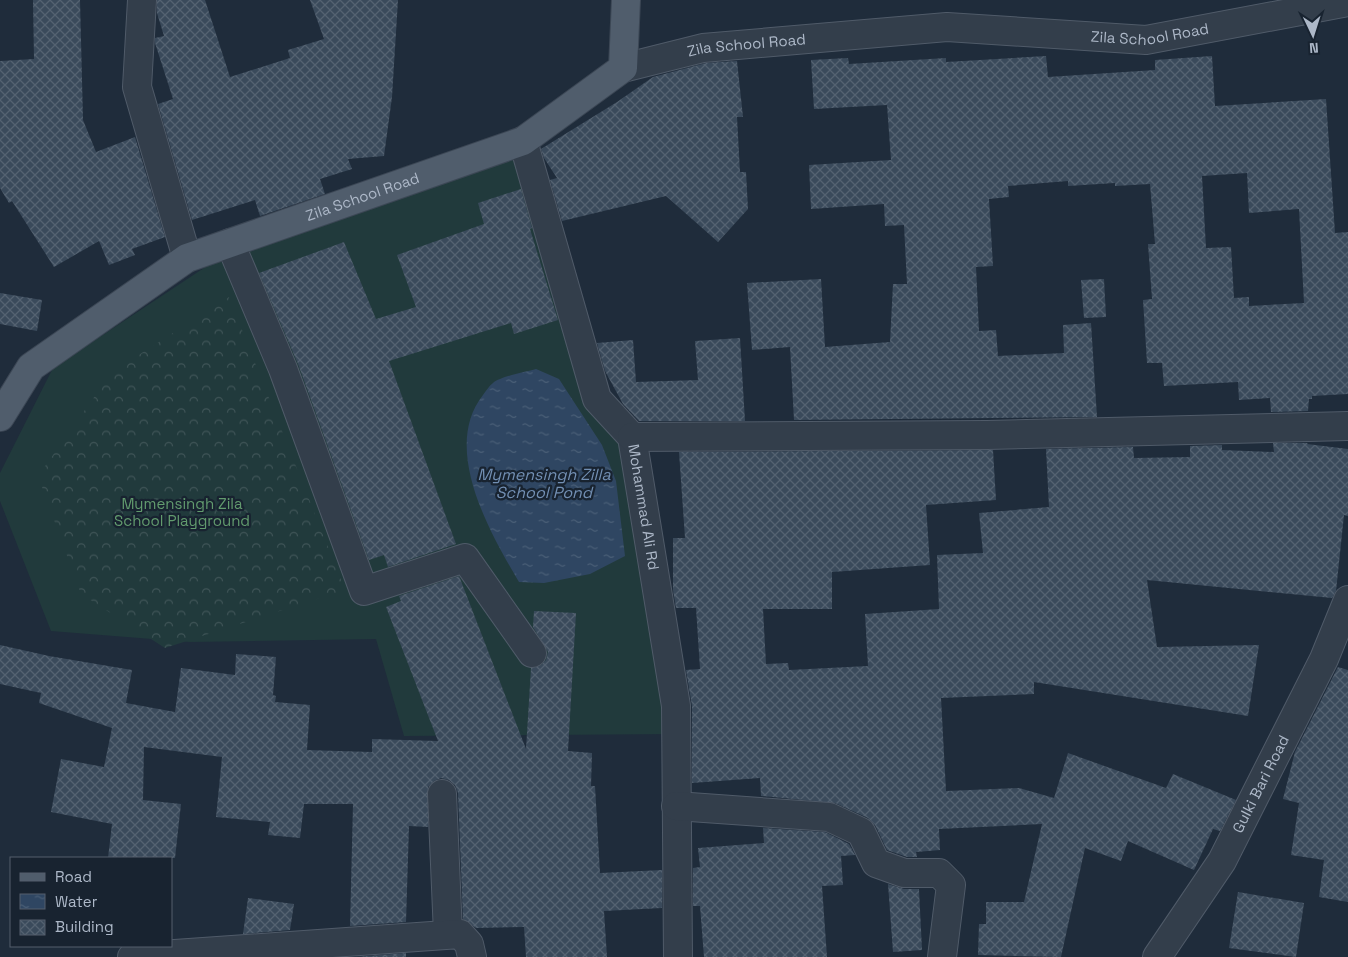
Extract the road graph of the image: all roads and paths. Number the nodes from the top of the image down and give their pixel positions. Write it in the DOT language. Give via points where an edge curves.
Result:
graph roads {
  1 [pos="142,0"];
  2 [pos="626,0"];
  3 [pos="1348,2"];
  4 [pos="623,68"];
  5 [pos="523,141"];
  6 [pos="230,243"];
  7 [pos="187,258"];
  8 [pos="0,417"];
  9 [pos="1348,426"];
  10 [pos="632,437"];
  11 [pos="1348,600"];
  12 [pos="532,653"];
  13 [pos="442,794"];
  14 [pos="676,806"];
  15 [pos="448,934"];
  16 [pos="398,948"];
  17 [pos="132,957"];
  18 [pos="472,957"];
  19 [pos="678,957"];
  20 [pos="942,957"];
  21 [pos="1157,957"];
  1 -- 7 [label="street" via="137,87"];
  2 -- 4 [label="main road"];
  3 -- 4 [label="street, Zila School Road" via="1146,40 947,27 703,48"];
  4 -- 5 [label="main road, Zila School Road"];
  5 -- 6 [label="main road, Zila School Road"];
  5 -- 10 [label="street, Mohammad Ali Rd" via="597,399"];
  6 -- 7 [label="main road, Zila School Road"];
  6 -- 12 [label="street" via="283,369 364,591 465,558"];
  7 -- 8 [label="main road, Zila School Road" via="30,367"];
  9 -- 10 [label="street" via="986,435"];
  10 -- 14 [label="street, Mohammad Ali Rd" via="676,706"];
  11 -- 21 [label="street, Gulki Bari Road" via="1324,659 1222,861"];
  13 -- 15 [label="street"];
  14 -- 19 [label="street, Mohammad Ali Rd"];
  14 -- 20 [label="street" via="829,817 861,832 876,863 904,873 939,873 951,885"];
  15 -- 16 [label="street"];
  15 -- 18 [label="street" via="460,934 469,944"];
  16 -- 17 [label="street"];
}
